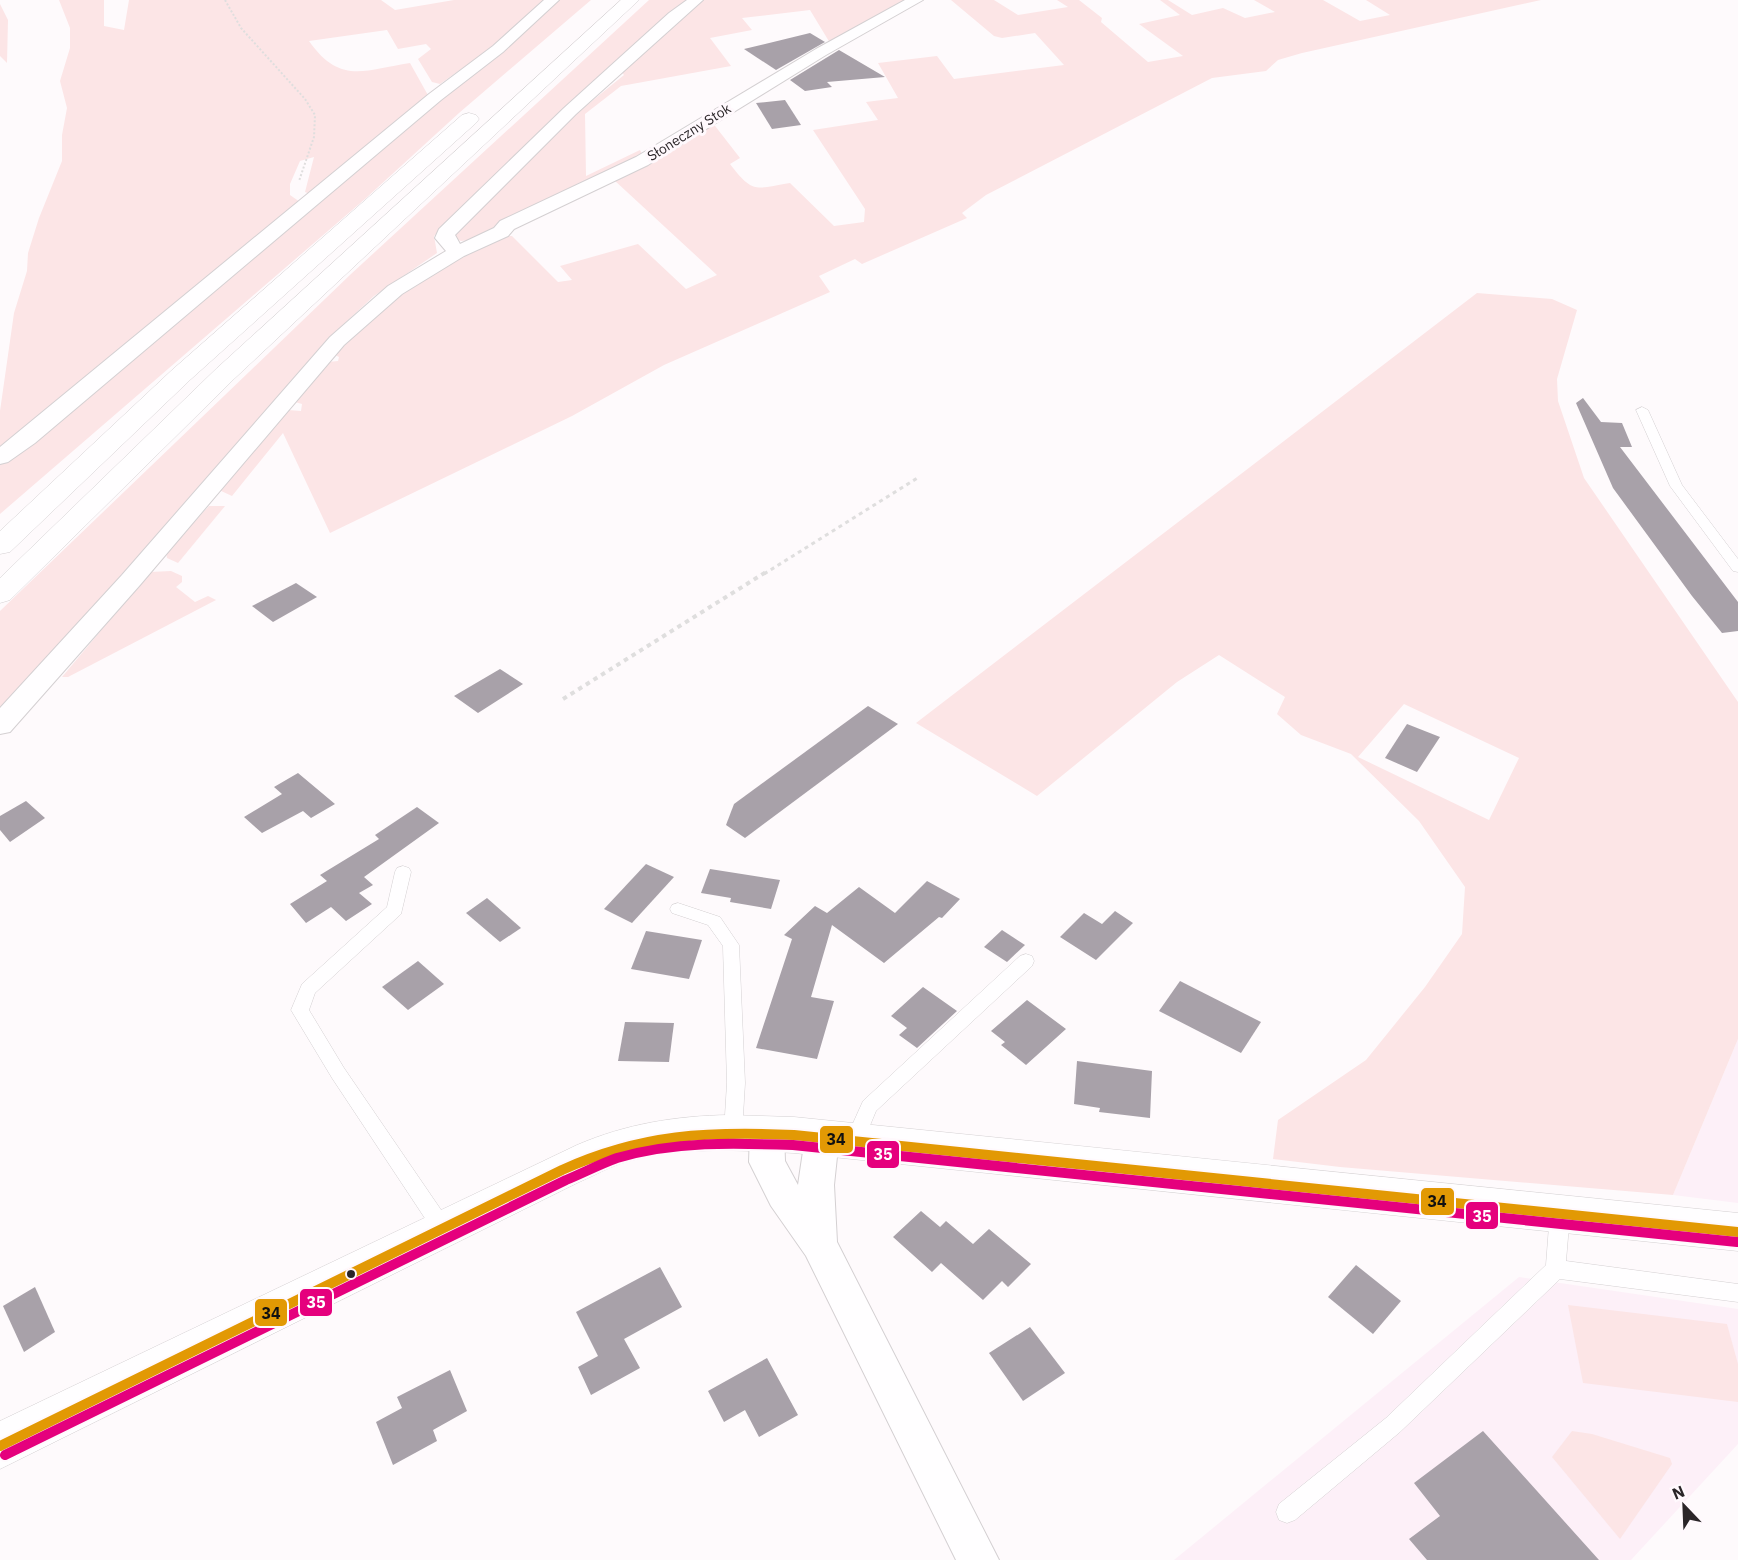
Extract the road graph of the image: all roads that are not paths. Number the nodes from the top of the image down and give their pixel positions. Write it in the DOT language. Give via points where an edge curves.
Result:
graph roads {
  1 [pos="552,0"];
  2 [pos="603,0"];
  3 [pos="631,0"];
  4 [pos="696,0"];
  5 [pos="916,0"];
  6 [pos="553,44"];
  7 [pos="485,105"];
  8 [pos="457,252"];
  9 [pos="1642,410"];
  10 [pos="0,457"];
  11 [pos="0,546"];
  12 [pos="1738,568"];
  13 [pos="0,594"];
  14 [pos="0,725"];
  15 [pos="403,872"];
  16 [pos="678,909"];
  17 [pos="1026,961"];
  18 [pos="750,1132"];
  19 [pos="838,1139"];
  20 [pos="1560,1213"];
  21 [pos="443,1229"];
  22 [pos="1738,1232"];
  23 [pos="819,1244"];
  24 [pos="1556,1269"];
  25 [pos="1738,1293"];
  26 [pos="0,1446"];
  27 [pos="1287,1512"];
  28 [pos="978,1560"];
  1 -- 10 [label="street" via="540,14"];
  2 -- 6 [label="main road"];
  3 -- 13 [label="main road" via="225,374"];
  4 -- 8 [label="street" via="570,111 446,233 444,238"];
  5 -- 8 [label="street, Słoneczny Stok" via="821,52 642,160"];
  7 -- 11 [label="main road" via="190,367"];
  8 -- 14 [label="street, Słoneczny Stok" via="395,290 337,341"];
  9 -- 12 [label="lane" via="1676,486"];
  15 -- 21 [label="lane" via="395,910 308,989 300,1010"];
  16 -- 18 [label="lane" via="714,921 731,945 736,1083"];
  17 -- 19 [label="lane"];
  18 -- 19 [label="main road"];
  18 -- 21 [label="main road" via="663,1137 620,1146"];
  18 -- 23 [label="street" via="784,1195"];
  19 -- 20 [label="main road"];
  19 -- 23 [label="street" via="816,1185"];
  20 -- 22 [label="main road"];
  20 -- 24 [label="lane"];
  21 -- 26 [label="main road"];
  23 -- 28 [label="street"];
  24 -- 25 [label="lane"];
  24 -- 27 [label="lane" via="1393,1425"];
}
